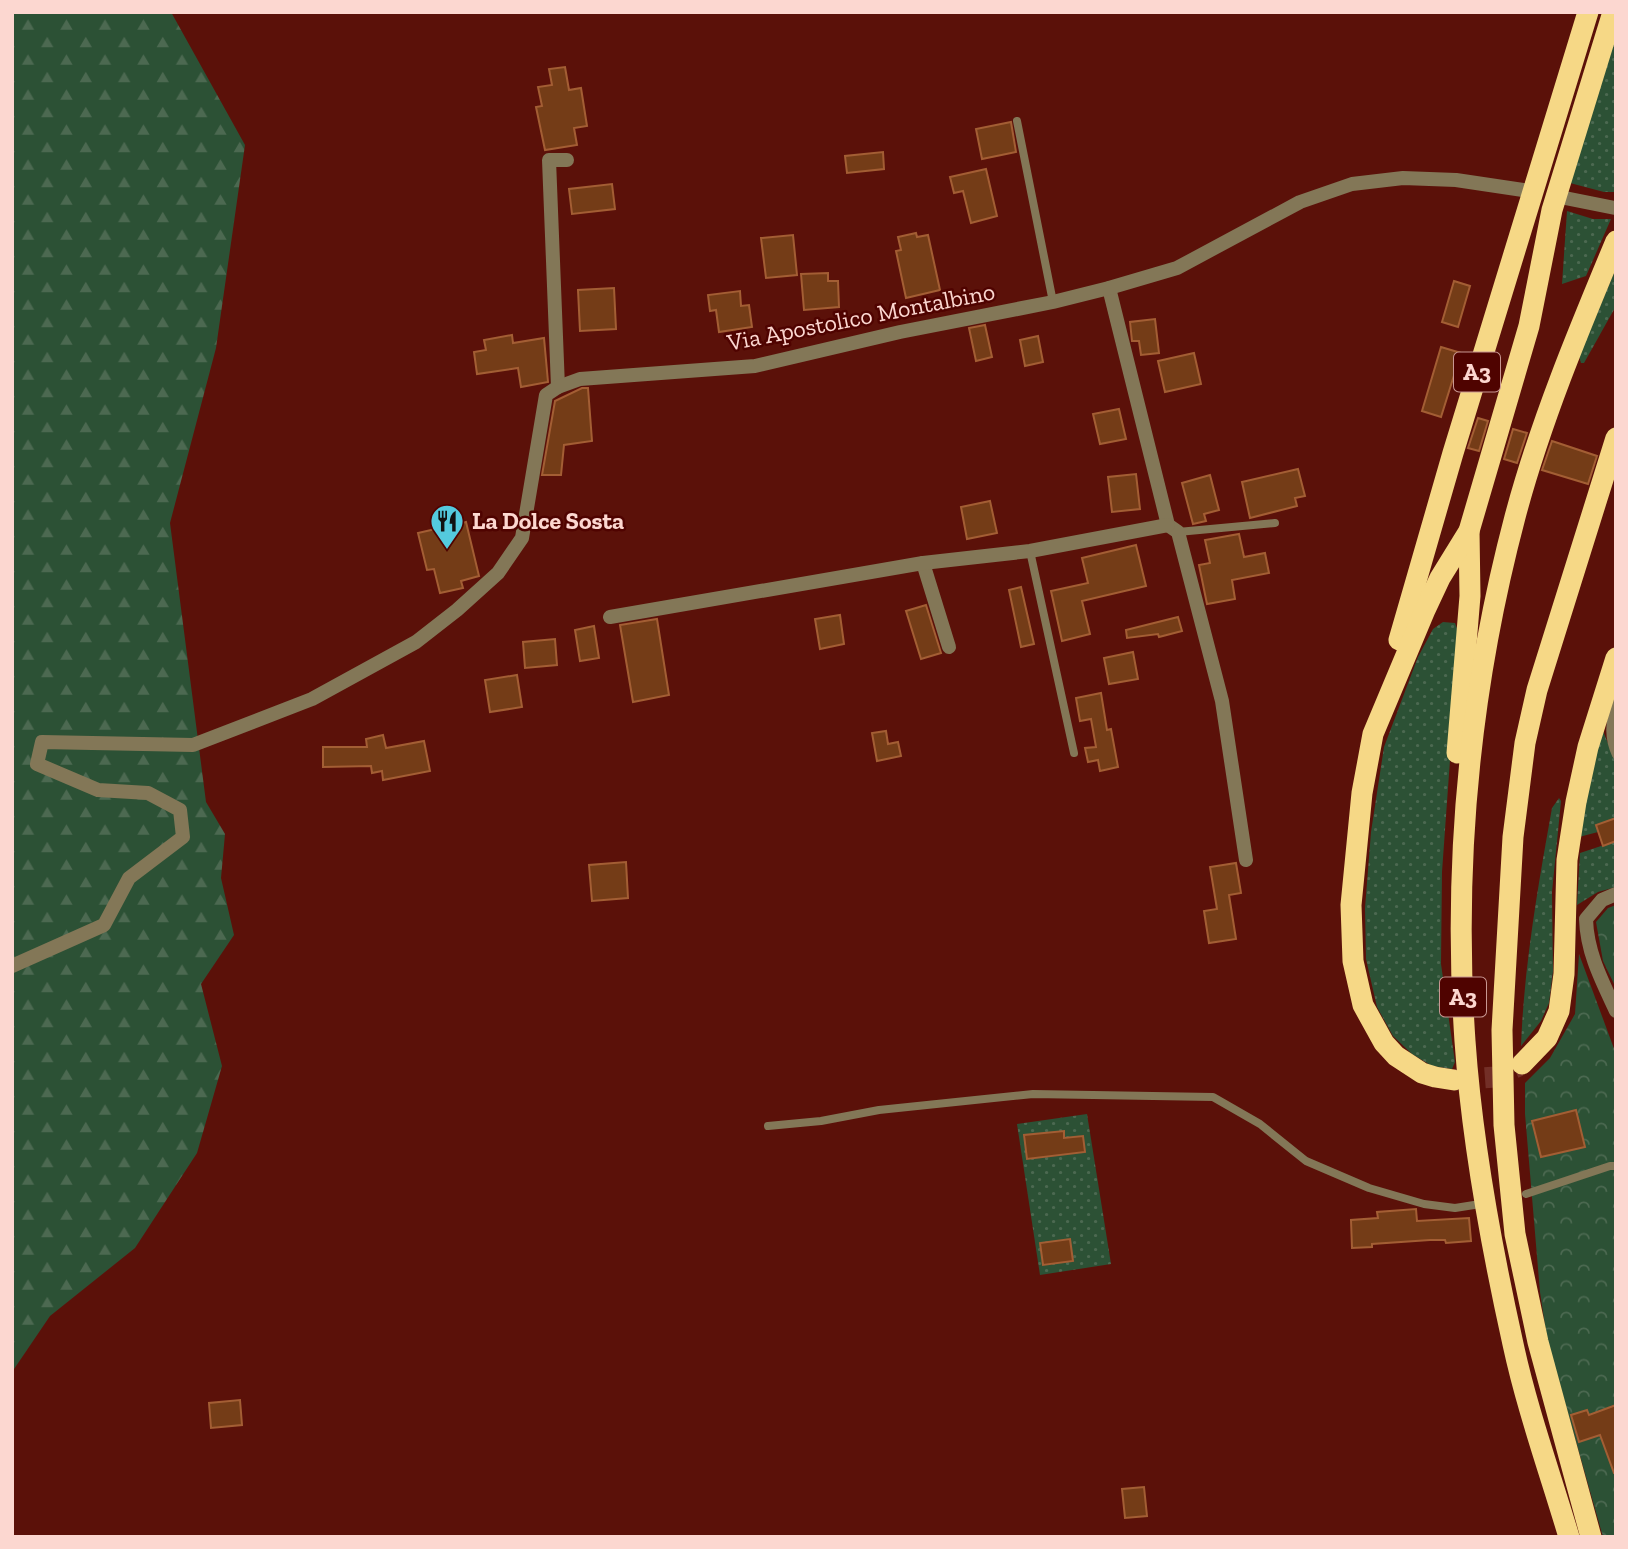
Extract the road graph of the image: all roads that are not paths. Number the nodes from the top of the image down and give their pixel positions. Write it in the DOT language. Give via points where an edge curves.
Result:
graph roads {
  1 [pos="1588,12"];
  2 [pos="1613,12"];
  3 [pos="1017,121"];
  4 [pos="566,160"];
  5 [pos="1523,190"];
  6 [pos="1565,198"];
  7 [pos="1615,208"];
  8 [pos="1616,241"];
  9 [pos="1109,288"];
  10 [pos="1053,302"];
  11 [pos="558,387"];
  12 [pos="1616,438"];
  13 [pos="1275,523"];
  14 [pos="1173,528"];
  15 [pos="1469,531"];
  16 [pos="1030,551"];
  17 [pos="923,563"];
  18 [pos="610,617"];
  19 [pos="949,647"];
  20 [pos="1616,658"];
  21 [pos="1616,703"];
  22 [pos="1373,734"];
  23 [pos="1074,752"];
  24 [pos="1616,755"];
  25 [pos="1247,860"];
  26 [pos="1616,894"];
  27 [pos="12,966"];
  28 [pos="1463,992"];
  29 [pos="1616,1011"];
  30 [pos="1522,1064"];
  31 [pos="1454,1080"];
  32 [pos="768,1126"];
  33 [pos="1616,1166"];
  34 [pos="1526,1194"];
  35 [pos="1474,1205"];
  36 [pos="1569,1537"];
  37 [pos="1591,1537"];
  1 -- 22 [label="highway, A3" via="1453,453"];
  2 -- 15 [label="highway, A3" via="1552,210 1529,326"];
  3 -- 10 [label="lane"];
  4 -- 11 [label="street" via="550,160"];
  5 -- 9 [label="street, Via Apostolico Montalbino" via="1414,179 1352,184 1300,202 1177,268"];
  6 -- 7 [label="street"];
  8 -- 28 [label="highway, A3" via="1551,404 1499,585 1482,671 1468,787"];
  9 -- 10 [label="street, Via Apostolico Montalbino"];
  9 -- 14 [label="street"];
  10 -- 11 [label="street, Via Apostolico Montalbino" via="755,366 580,379"];
  11 -- 27 [label="street" via="546,395 522,538 498,573 415,642 312,699 193,745 42,742 37,764 98,790 148,793 180,810 183,837 129,878 104,925"];
  12 -- 37 [label="highway, A3" via="1537,690 1525,743 1513,837 1502,1030 1504,1125 1515,1234 1538,1342"];
  13 -- 14 [label="lane"];
  14 -- 16 [label="street"];
  14 -- 25 [label="street" via="1222,701"];
  15 -- 22 [label="highway, A3" via="1424,610"];
  15 -- 28 [label="highway, A3" via="1468,640 1450,863 1453,931"];
  16 -- 17 [label="street"];
  16 -- 23 [label="lane"];
  17 -- 18 [label="street"];
  17 -- 19 [label="street"];
  20 -- 30 [label="highway" via="1576,802 1565,891 1559,1011 1547,1038"];
  21 -- 24 [label="lane" via="1610,741"];
  22 -- 31 [label="highway, A3" via="1352,875 1357,984 1373,1026 1395,1056 1422,1073"];
  26 -- 29 [label="street" via="1602,900 1586,919 1594,964"];
  28 -- 36 [label="highway, A3" via="1474,1130 1493,1247 1514,1348"];
  32 -- 35 [label="lane" via="1033,1094 1213,1097 1260,1124 1306,1161 1369,1188 1424,1204"];
  33 -- 34 [label="lane"];
}
